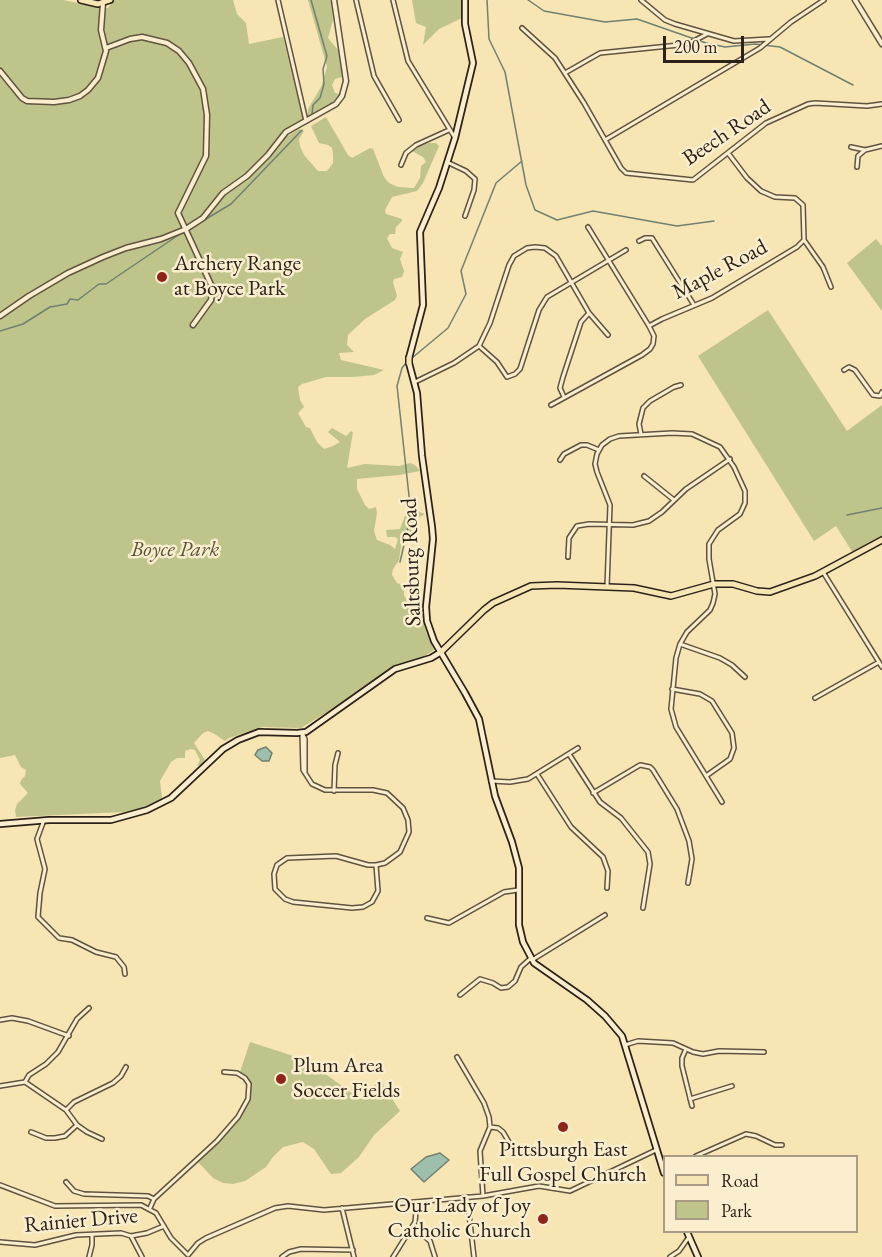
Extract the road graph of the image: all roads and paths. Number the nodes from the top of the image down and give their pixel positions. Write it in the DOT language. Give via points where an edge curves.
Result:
graph roads {
  1 [pos="81,0"];
  2 [pos="110,0"];
  3 [pos="278,0"];
  4 [pos="334,0"];
  5 [pos="356,0"];
  6 [pos="393,0"];
  7 [pos="465,0"];
  8 [pos="641,0"];
  9 [pos="824,0"];
  10 [pos="855,0"];
  11 [pos="103,3"];
  12 [pos="522,28"];
  13 [pos="707,34"];
  14 [pos="771,39"];
  15 [pos="882,44"];
  16 [pos="106,48"];
  17 [pos="0,71"];
  18 [pos="565,73"];
  19 [pos="882,104"];
  20 [pos="399,120"];
  21 [pos="307,122"];
  22 [pos="449,130"];
  23 [pos="455,138"];
  24 [pos="604,140"];
  25 [pos="882,146"];
  26 [pos="851,147"];
  27 [pos="865,150"];
  28 [pos="728,153"];
  29 [pos="447,162"];
  30 [pos="401,165"];
  31 [pos="857,167"];
  32 [pos="465,216"];
  33 [pos="588,227"];
  34 [pos="186,230"];
  35 [pos="804,240"];
  36 [pos="639,241"];
  37 [pos="626,250"];
  38 [pos="608,260"];
  39 [pos="572,283"];
  40 [pos="831,287"];
  41 [pos="694,305"];
  42 [pos="590,313"];
  43 [pos="0,316"];
  44 [pos="193,325"];
  45 [pos="649,326"];
  46 [pos="608,335"];
  47 [pos="479,346"];
  48 [pos="844,370"];
  49 [pos="415,382"];
  50 [pos="681,385"];
  51 [pos="882,392"];
  52 [pos="564,397"];
  53 [pos="551,405"];
  54 [pos="640,434"];
  55 [pos="599,450"];
  56 [pos="730,459"];
  57 [pos="560,460"];
  58 [pos="644,476"];
  59 [pos="674,500"];
  60 [pos="610,525"];
  61 [pos="882,540"];
  62 [pos="568,557"];
  63 [pos="823,572"];
  64 [pos="714,584"];
  65 [pos="607,587"];
  66 [pos="680,644"];
  67 [pos="441,652"];
  68 [pos="879,662"];
  69 [pos="882,667"];
  70 [pos="745,677"];
  71 [pos="672,689"];
  72 [pos="815,698"];
  73 [pos="302,733"];
  74 [pos="578,748"];
  75 [pos="339,753"];
  76 [pos="569,754"];
  77 [pos="537,774"];
  78 [pos="706,776"];
  79 [pos="491,781"];
  80 [pos="334,791"];
  81 [pos="593,793"];
  82 [pos="722,802"];
  83 [pos="44,820"];
  84 [pos="0,824"];
  85 [pos="376,865"];
  86 [pos="688,883"];
  87 [pos="607,888"];
  88 [pos="520,890"];
  89 [pos="643,908"];
  90 [pos="605,915"];
  91 [pos="427,918"];
  92 [pos="531,959"];
  93 [pos="125,974"];
  94 [pos="460,995"];
  95 [pos="89,1008"];
  96 [pos="0,1020"];
  97 [pos="69,1036"];
  98 [pos="625,1045"];
  99 [pos="686,1048"];
  100 [pos="764,1052"];
  101 [pos="457,1057"];
  102 [pos="126,1067"];
  103 [pos="224,1072"];
  104 [pos="25,1082"];
  105 [pos="0,1086"];
  106 [pos="732,1086"];
  107 [pos="690,1099"];
  108 [pos="692,1106"];
  109 [pos="66,1110"];
  110 [pos="77,1125"];
  111 [pos="490,1127"];
  112 [pos="31,1132"];
  113 [pos="102,1139"];
  114 [pos="782,1145"];
  115 [pos="658,1150"];
  116 [pos="516,1154"];
  117 [pos="698,1155"];
  118 [pos="663,1168"];
  119 [pos="66,1182"];
  120 [pos="0,1185"];
  121 [pos="483,1196"];
  122 [pos="467,1197"];
  123 [pos="154,1199"];
  124 [pos="417,1202"];
  125 [pos="150,1208"];
  126 [pos="342,1208"];
  127 [pos="164,1226"];
  128 [pos="413,1227"];
  129 [pos="688,1234"];
  130 [pos="92,1235"];
  131 [pos="131,1236"];
  132 [pos="0,1242"];
  133 [pos="353,1250"];
  134 [pos="189,1256"];
  135 [pos="88,1257"];
  136 [pos="142,1257"];
  137 [pos="282,1257"];
  138 [pos="354,1257"];
  139 [pos="393,1257"];
  140 [pos="435,1257"];
  141 [pos="474,1257"];
  142 [pos="670,1257"];
  143 [pos="698,1257"];
  1 -- 11 [label="main road"];
  2 -- 11 [label="main road"];
  3 -- 21 [label="street"];
  4 -- 21 [label="street" via="346,85 336,104"];
  5 -- 20 [label="street" via="374,76"];
  6 -- 22 [label="street" via="408,61"];
  7 -- 23 [label="main road, Saltsburg Road" via="472,63"];
  8 -- 13 [label="street" via="665,20"];
  9 -- 14 [label="street"];
  10 -- 15 [label="street"];
  11 -- 16 [label="street" via="101,30"];
  12 -- 18 [label="street, Beech Road" via="552,54"];
  13 -- 14 [label="street" via="734,41"];
  13 -- 18 [label="street" via="680,45 600,53"];
  14 -- 24 [label="street"];
  16 -- 17 [label="street" via="98,78 81,96 69,100 27,101"];
  16 -- 34 [label="street" via="142,37 167,43 189,63 203,88 206,156 178,213"];
  18 -- 24 [label="street, Beech Road"];
  19 -- 28 [label="street, Beech Road" via="808,104 766,123"];
  21 -- 34 [label="street" via="282,135 255,168"];
  22 -- 23 [label="street"];
  22 -- 30 [label="street" via="416,145 406,153"];
  23 -- 29 [label="main road, Saltsburg Road"];
  24 -- 28 [label="street, Beech Road" via="626,173 689,181"];
  25 -- 27 [label="street"];
  26 -- 27 [label="street"];
  27 -- 31 [label="street" via="858,156"];
  28 -- 35 [label="street" via="760,191 795,198 803,205"];
  29 -- 32 [label="street" via="475,179"];
  29 -- 49 [label="main road, Saltsburg Road" via="420,232 423,305 409,361"];
  33 -- 38 [label="street"];
  34 -- 43 [label="street" via="126,248 68,273"];
  34 -- 44 [label="street" via="213,289 211,300"];
  35 -- 40 [label="street" via="823,267"];
  35 -- 41 [label="street, Maple Road" via="721,294"];
  36 -- 41 [label="street" via="652,238"];
  37 -- 38 [label="street"];
  38 -- 39 [label="street"];
  38 -- 45 [label="street"];
  39 -- 42 [label="street"];
  39 -- 47 [label="street" via="543,302 520,369 509,378"];
  39 -- 47 [label="street" via="556,256 545,249 535,247 518,253 508,264"];
  41 -- 45 [label="street, Maple Road"];
  42 -- 46 [label="street"];
  42 -- 52 [label="street" via="581,322 563,377 560,390"];
  45 -- 52 [label="street" via="654,339 650,350"];
  47 -- 49 [label="street"];
  48 -- 51 [label="street" via="855,370 873,395 880,396"];
  49 -- 67 [label="main road, Saltsburg Road" via="433,539 427,621"];
  50 -- 54 [label="street" via="643,408"];
  52 -- 53 [label="street"];
  54 -- 55 [label="street" via="610,439"];
  54 -- 56 [label="street" via="692,434 720,447"];
  55 -- 57 [label="street" via="581,445"];
  55 -- 60 [label="street" via="596,467 609,499"];
  56 -- 59 [label="street"];
  56 -- 64 [label="street" via="745,491 745,503 740,514 718,530 709,544"];
  58 -- 59 [label="street"];
  59 -- 60 [label="street" via="642,524"];
  60 -- 62 [label="street" via="578,526 569,538"];
  60 -- 65 [label="street"];
  61 -- 63 [label="main road"];
  63 -- 64 [label="main road" via="770,592"];
  63 -- 68 [label="street"];
  64 -- 65 [label="main road" via="671,596 639,588"];
  64 -- 66 [label="street" via="710,610"];
  65 -- 67 [label="main road" via="531,586 484,609"];
  66 -- 70 [label="street" via="720,658"];
  66 -- 71 [label="street"];
  67 -- 73 [label="main road" via="395,669"];
  67 -- 79 [label="main road, Saltsburg Road" via="479,719"];
  68 -- 69 [label="street"];
  68 -- 72 [label="street"];
  71 -- 78 [label="street" via="673,721"];
  71 -- 78 [label="street" via="700,694 712,701 732,733 734,748 730,759"];
  73 -- 80 [label="street" via="305,775 316,788"];
  73 -- 83 [label="main road" via="264,731 238,740 223,749 171,798 130,815 103,821"];
  74 -- 76 [label="street"];
  75 -- 80 [label="street"];
  76 -- 77 [label="street"];
  76 -- 81 [label="street"];
  77 -- 79 [label="street" via="521,781"];
  77 -- 87 [label="street" via="571,827 603,857 608,871"];
  78 -- 82 [label="street"];
  79 -- 88 [label="main road, Saltsburg Road" via="518,860"];
  80 -- 85 [label="street" via="377,790 393,797 403,808 409,827 405,844 394,858"];
  81 -- 86 [label="street" via="640,765 650,767 677,809 689,841 692,859"];
  81 -- 89 [label="street" via="603,806 621,818 648,852 650,864"];
  83 -- 84 [label="main road"];
  83 -- 93 [label="street" via="37,839 45,869 38,917 59,939 116,957"];
  85 -- 85 [label="street" via="336,856 294,856 277,865 273,881 285,899 358,908 376,897"];
  88 -- 91 [label="street" via="504,892 449,923"];
  88 -- 92 [label="main road, Saltsburg Road" via="520,933"];
  90 -- 92 [label="street"];
  92 -- 94 [label="street" via="508,987 480,980"];
  92 -- 98 [label="main road, Saltsburg Road" via="595,1007 618,1030"];
  95 -- 97 [label="street" via="77,1019"];
  96 -- 97 [label="street" via="28,1021"];
  97 -- 104 [label="street" via="58,1052"];
  98 -- 99 [label="street" via="648,1041"];
  98 -- 115 [label="main road, Saltsburg Road"];
  99 -- 100 [label="street" via="703,1054"];
  99 -- 107 [label="street" via="682,1066"];
  101 -- 111 [label="street" via="486,1107"];
  102 -- 109 [label="street" via="113,1083"];
  103 -- 123 [label="street" via="245,1078 249,1084 248,1099 217,1141"];
  104 -- 105 [label="street"];
  104 -- 109 [label="street"];
  106 -- 107 [label="street"];
  107 -- 108 [label="street"];
  109 -- 110 [label="street"];
  110 -- 112 [label="street" via="65,1136 55,1138"];
  110 -- 113 [label="street"];
  111 -- 116 [label="street" via="501,1129"];
  111 -- 121 [label="street" via="480,1151"];
  114 -- 117 [label="street" via="746,1134"];
  115 -- 118 [label="main road, Saltsburg Road"];
  115 -- 121 [label="street" via="570,1191 538,1186"];
  119 -- 123 [label="street" via="74,1191 84,1194"];
  120 -- 125 [label="street" via="55,1206 128,1204"];
  121 -- 122 [label="street"];
  122 -- 124 [label="street"];
  122 -- 141 [label="street"];
  123 -- 125 [label="street"];
  124 -- 126 [label="street"];
  124 -- 128 [label="street"];
  125 -- 127 [label="street"];
  126 -- 133 [label="street"];
  126 -- 134 [label="street" via="275,1208 206,1238"];
  127 -- 131 [label="street, Rainier Drive"];
  127 -- 134 [label="street"];
  128 -- 139 [label="street"];
  128 -- 140 [label="street" via="430,1242"];
  129 -- 142 [label="street" via="679,1251"];
  129 -- 143 [label="main road"];
  130 -- 131 [label="street, Rainier Drive"];
  130 -- 132 [label="street, Rainier Drive" via="66,1236 35,1245"];
  130 -- 135 [label="street"];
  131 -- 136 [label="street"];
  133 -- 137 [label="street" via="301,1249"];
  133 -- 138 [label="street"];
}
